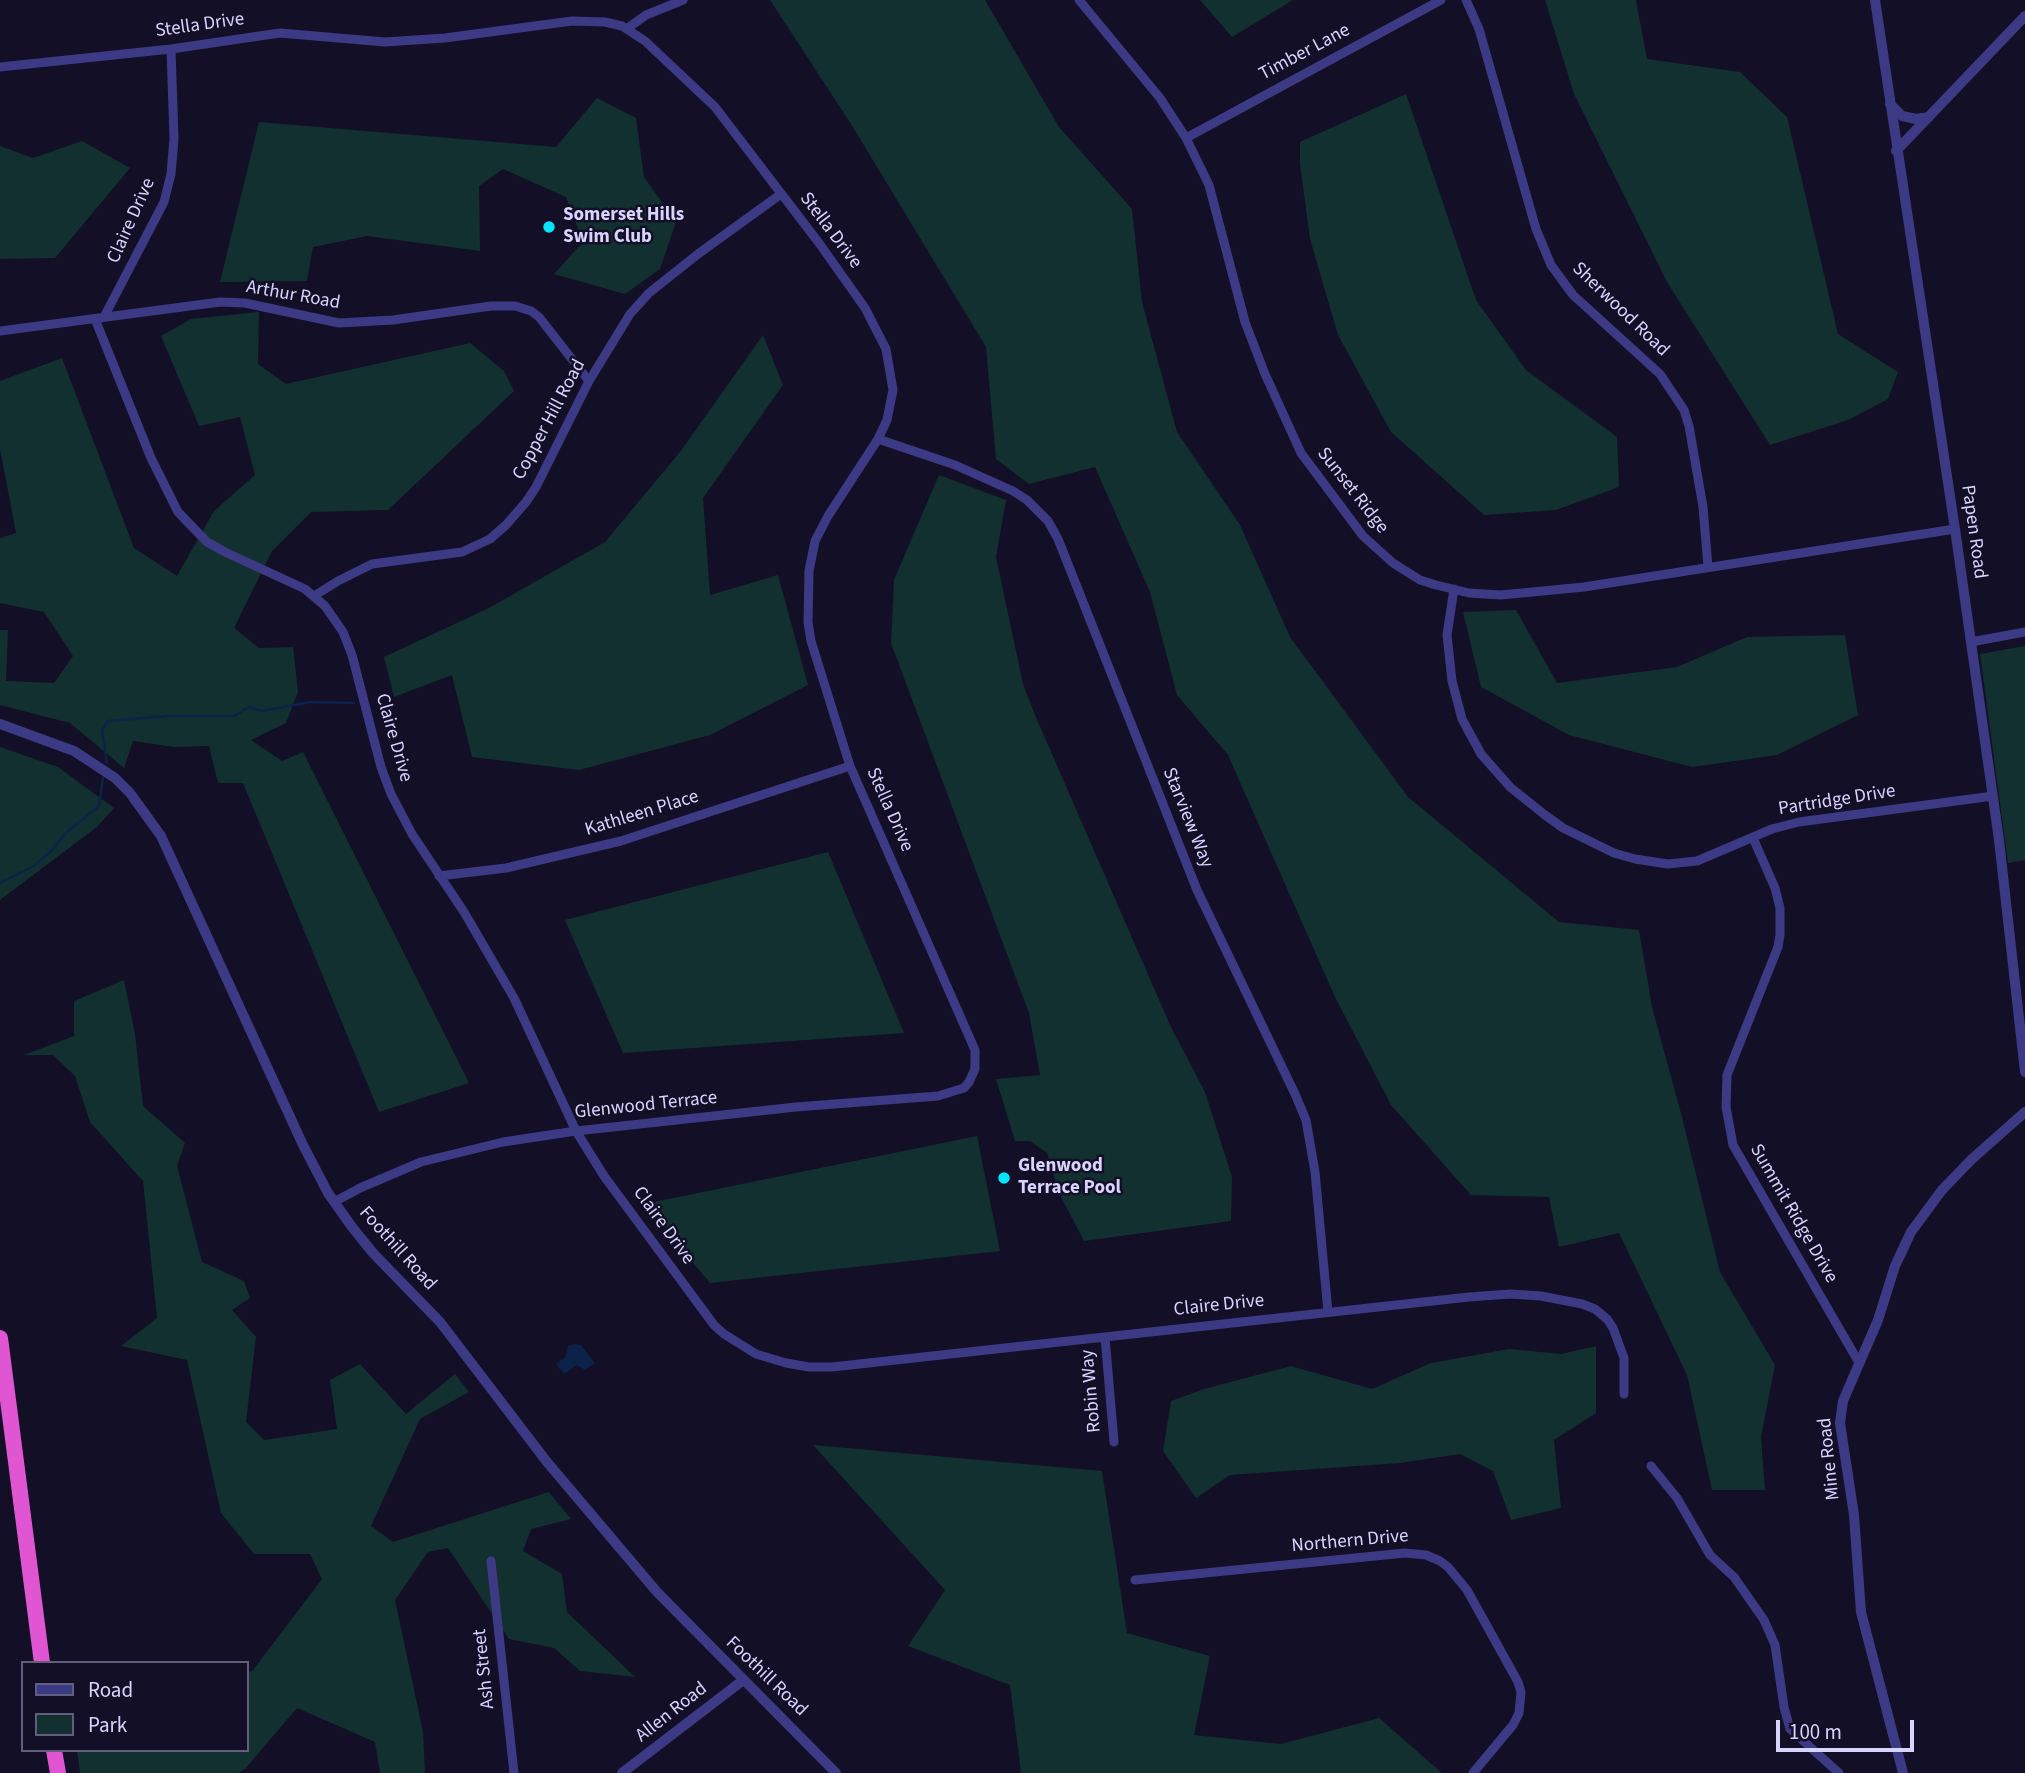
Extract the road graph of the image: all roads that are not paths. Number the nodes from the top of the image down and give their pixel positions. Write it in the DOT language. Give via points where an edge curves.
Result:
graph roads {
  1 [pos="682,0"];
  2 [pos="1079,0"];
  3 [pos="1441,0"];
  4 [pos="1466,0"];
  5 [pos="1875,0"];
  6 [pos="2025,16"];
  7 [pos="628,28"];
  8 [pos="171,49"];
  9 [pos="0,67"];
  10 [pos="1890,104"];
  11 [pos="1928,117"];
  12 [pos="1186,138"];
  13 [pos="1896,151"];
  14 [pos="781,194"];
  15 [pos="100,318"];
  16 [pos="0,331"];
  17 [pos="589,381"];
  18 [pos="878,439"];
  19 [pos="1955,529"];
  20 [pos="1709,567"];
  21 [pos="1454,589"];
  22 [pos="314,596"];
  23 [pos="2025,632"];
  24 [pos="1971,642"];
  25 [pos="0,724"];
  26 [pos="850,766"];
  27 [pos="1993,796"];
  28 [pos="1753,838"];
  29 [pos="439,876"];
  30 [pos="2025,1072"];
  31 [pos="970,1083"];
  32 [pos="2025,1112"];
  33 [pos="576,1131"];
  34 [pos="334,1202"];
  35 [pos="1328,1312"];
  36 [pos="1105,1337"];
  37 [pos="0,1338"];
  38 [pos="1858,1361"];
  39 [pos="1624,1394"];
  40 [pos="1114,1442"];
  41 [pos="1651,1466"];
  42 [pos="491,1561"];
  43 [pos="1135,1580"];
  44 [pos="42,1661"];
  45 [pos="742,1681"];
  46 [pos="54,1752"];
  47 [pos="58,1773"];
  48 [pos="514,1773"];
  49 [pos="622,1773"];
  50 [pos="836,1773"];
  51 [pos="1473,1773"];
  52 [pos="1839,1773"];
  53 [pos="1903,1773"];
  1 -- 7 [label="street"];
  2 -- 12 [label="street, Sunset Ridge" via="1160,98"];
  3 -- 12 [label="street, Timber Lane"];
  4 -- 20 [label="street, Sherwood Road" via="1479,29 1536,229 1551,265 1573,295 1660,374 1684,410 1703,507"];
  5 -- 10 [label="street, Papen Road"];
  6 -- 11 [label="street"];
  7 -- 8 [label="street, Stella Drive" via="572,21 385,42 280,33"];
  7 -- 14 [label="street, Stella Drive" via="715,107"];
  8 -- 9 [label="street, Stella Drive"];
  8 -- 15 [label="street, Claire Drive" via="171,174 138,256"];
  10 -- 11 [label="street" via="1902,116"];
  10 -- 13 [label="street, Papen Road"];
  11 -- 13 [label="street"];
  12 -- 21 [label="street, Sunset Ridge" via="1209,185 1245,322 1301,453 1382,556 1420,580"];
  13 -- 19 [label="street, Papen Road"];
  14 -- 17 [label="street, Copper Hill Road" via="649,293 630,314"];
  14 -- 18 [label="street, Stella Drive" via="865,308 886,349 893,390"];
  15 -- 16 [label="street, Arthur Road"];
  15 -- 17 [label="street, Arthur Road" via="220,302 339,323 515,306 539,317"];
  15 -- 22 [label="street, Claire Drive" via="151,458 178,512 207,542"];
  17 -- 22 [label="street, Copper Hill Road" via="526,502 490,539 462,552 372,564"];
  18 -- 26 [label="street, Stella Drive" via="816,541 807,594 811,641"];
  18 -- 35 [label="street, Starview Way" via="1013,491 1048,521 1058,539 1196,890 1306,1120"];
  19 -- 20 [label="street, Sunset Ridge"];
  19 -- 24 [label="street, Papen Road"];
  20 -- 21 [label="street, Sunset Ridge" via="1501,595"];
  21 -- 28 [label="street, Partridge Drive" via="1447,635 1456,698 1481,754 1510,788 1563,828 1635,859 1668,864 1697,860"];
  22 -- 29 [label="street, Claire Drive" via="343,632 391,794"];
  23 -- 24 [label="street"];
  24 -- 27 [label="street, Papen Road"];
  25 -- 34 [label="street, Foothill Road" via="93,761 123,786 151,820"];
  26 -- 29 [label="street, Kathleen Place" via="621,841 506,868"];
  26 -- 31 [label="street, Stella Drive" via="970,1037 976,1057"];
  27 -- 28 [label="street, Partridge Drive" via="1799,822"];
  27 -- 30 [label="street, Papen Road"];
  28 -- 38 [label="street, Summit Ridge Drive" via="1775,888 1780,935 1727,1075 1726,1107 1733,1144"];
  29 -- 33 [label="street, Claire Drive" via="514,998"];
  31 -- 33 [label="street, Glenwood Terrace" via="938,1096"];
  32 -- 38 [label="street, Mine Road" via="1949,1182 1917,1223"];
  33 -- 34 [label="street, Glenwood Terrace" via="441,1156"];
  33 -- 36 [label="street, Claire Drive" via="714,1325 757,1354 809,1367 832,1367"];
  34 -- 45 [label="street, Foothill Road" via="373,1253 440,1322 547,1462 639,1571"];
  35 -- 36 [label="street, Claire Drive"];
  35 -- 39 [label="street, Claire Drive" via="1510,1294 1582,1304 1595,1309 1613,1328 1624,1359"];
  36 -- 40 [label="street, Robin Way"];
  37 -- 44 [label="highway"];
  38 -- 53 [label="street, Mine Road" via="1840,1423 1854,1515 1861,1612"];
  41 -- 52 [label="street" via="1677,1498 1710,1555 1734,1577 1764,1620 1775,1645 1790,1729"];
  42 -- 48 [label="street, Ash Street"];
  43 -- 51 [label="street, Northern Drive" via="1405,1553 1440,1561 1467,1590 1521,1692 1513,1725"];
  45 -- 49 [label="street, Allen Road"];
  45 -- 50 [label="street, Foothill Road"];
  46 -- 47 [label="highway"];
}
